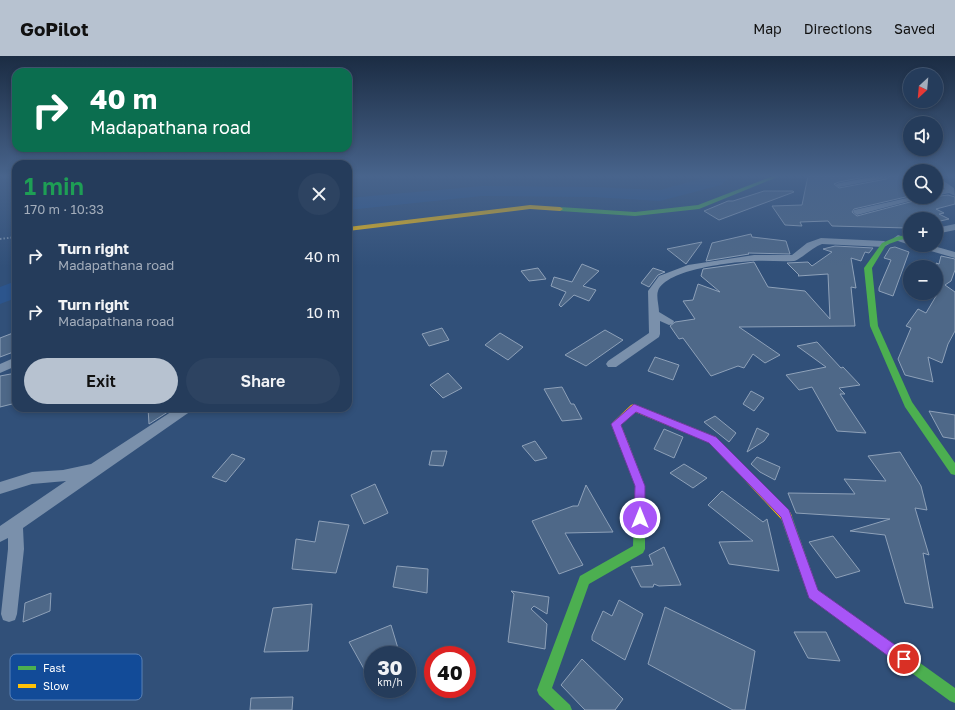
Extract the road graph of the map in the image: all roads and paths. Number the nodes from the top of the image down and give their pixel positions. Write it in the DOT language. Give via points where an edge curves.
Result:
graph roads {
  1 [pos="700,207"];
  2 [pos="880,207"];
  3 [pos="857,212"];
  4 [pos="955,227"];
  5 [pos="352,229"];
  6 [pos="943,230"];
  7 [pos="12,237"];
  8 [pos="903,237"];
  9 [pos="898,238"];
  10 [pos="0,239"];
  11 [pos="903,240"];
  12 [pos="884,244"];
  13 [pos="943,252"];
  14 [pos="955,255"];
  15 [pos="653,313"];
  16 [pos="669,321"];
  17 [pos="12,363"];
  18 [pos="612,364"];
  19 [pos="0,369"];
  20 [pos="181,412"];
  21 [pos="96,468"];
  22 [pos="955,471"];
  23 [pos="0,488"];
  24 [pos="8,528"];
  25 [pos="0,535"];
  26 [pos="9,614"];
  27 [pos="955,696"];
  28 [pos="565,710"];
  1 -- 5 [label="street" via="636,214 530,207"];
  2 -- 3 [label="street"];
  4 -- 6 [label="street"];
  7 -- 10 [label="path"];
  8 -- 9 [label="street"];
  9 -- 11 [label="street"];
  9 -- 12 [label="street"];
  12 -- 15 [label="street" via="821,241 794,258 754,258 688,268 662,278 653,291"];
  12 -- 22 [label="street" via="868,268 874,326 908,404"];
  13 -- 14 [label="street"];
  15 -- 16 [label="street"];
  15 -- 18 [label="street" via="655,334"];
  17 -- 19 [label="street"];
  20 -- 21 [label="street"];
  21 -- 23 [label="street" via="63,476 32,478"];
  21 -- 24 [label="street"];
  24 -- 25 [label="street"];
  24 -- 26 [label="street" via="16,549"];
  27 -- 28 [label="street" via="813,594 785,514 712,440 634,408 616,424 640,486 639,549 584,580 544,690"];
}
